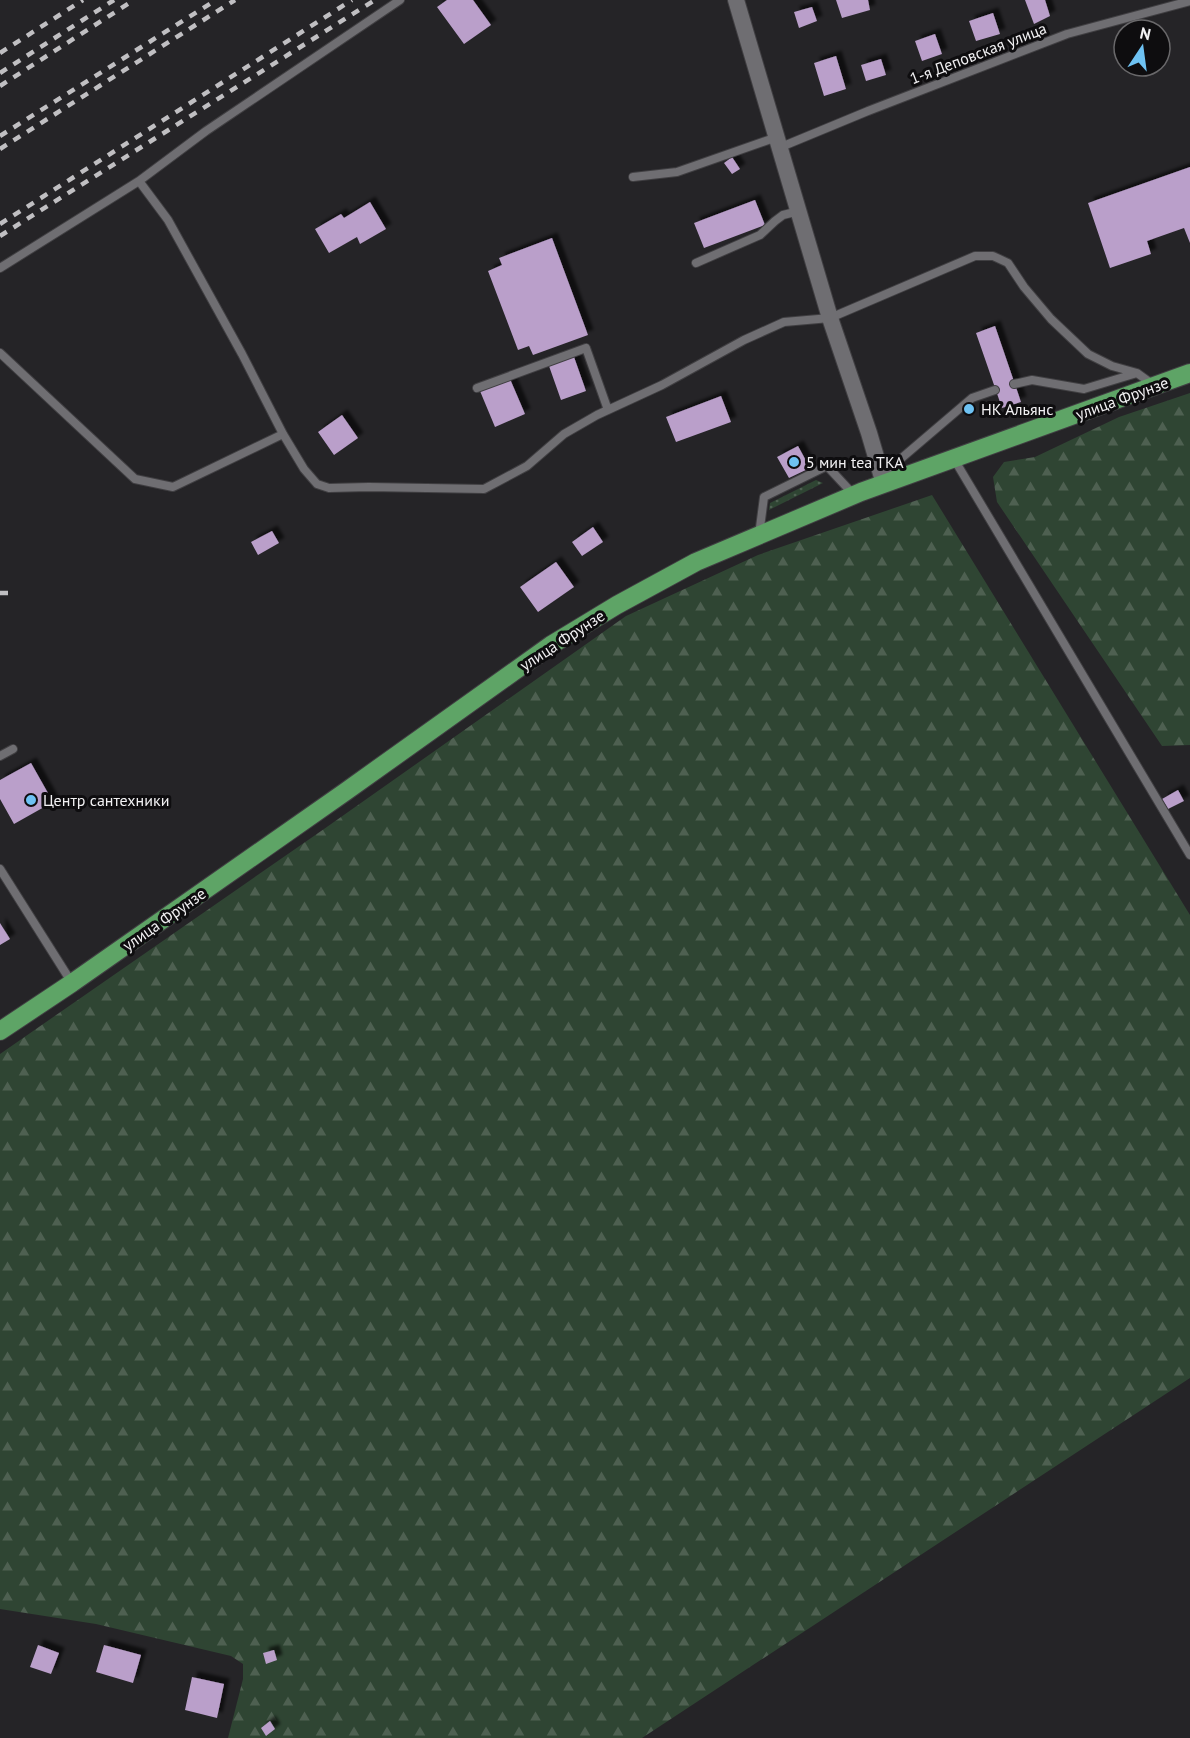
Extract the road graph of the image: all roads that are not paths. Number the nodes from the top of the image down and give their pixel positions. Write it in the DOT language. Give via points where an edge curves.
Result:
graph roads {
  1 [pos="400,0"];
  2 [pos="736,0"];
  3 [pos="1190,1"];
  4 [pos="779,142"];
  5 [pos="633,177"];
  6 [pos="139,181"];
  7 [pos="799,211"];
  8 [pos="696,262"];
  9 [pos="0,268"];
  10 [pos="830,318"];
  11 [pos="0,353"];
  12 [pos="1137,373"];
  13 [pos="1190,373"];
  14 [pos="1014,384"];
  15 [pos="1155,386"];
  16 [pos="477,388"];
  17 [pos="995,390"];
  18 [pos="608,410"];
  19 [pos="283,434"];
  20 [pos="954,459"];
  21 [pos="884,484"];
  22 [pos="854,495"];
  23 [pos="759,535"];
  24 [pos="13,749"];
  25 [pos="0,756"];
  26 [pos="1190,855"];
  27 [pos="0,869"];
  28 [pos="72,983"];
  29 [pos="0,1030"];
  1 -- 6 [label="lane"];
  2 -- 4 [label="street"];
  3 -- 4 [label="lane, 1-я Деповская улица" via="1067,34"];
  4 -- 5 [label="lane, 1-я Деповская улица" via="677,172"];
  4 -- 7 [label="street"];
  6 -- 9 [label="lane"];
  6 -- 19 [label="lane" via="168,220"];
  7 -- 8 [label="lane" via="774,220 760,235"];
  7 -- 10 [label="street"];
  10 -- 12 [label="lane" via="975,256 993,256 1008,263 1051,319 1088,354"];
  10 -- 18 [label="lane" via="784,322"];
  10 -- 21 [label="street"];
  11 -- 19 [label="lane" via="135,479 173,487"];
  12 -- 14 [label="lane" via="1084,389 1032,380"];
  12 -- 15 [label="lane"];
  13 -- 15 [label="main road, улица Фрунзе"];
  15 -- 20 [label="main road, улица Фрунзе"];
  16 -- 18 [label="lane" via="586,348"];
  17 -- 21 [label="lane" via="972,398 897,462"];
  18 -- 19 [label="lane" via="564,434 527,466 484,489 329,488 317,484 304,470"];
  20 -- 21 [label="main road, улица Фрунзе"];
  20 -- 26 [label="lane"];
  21 -- 22 [label="main road, улица Фрунзе"];
  22 -- 23 [label="main road, улица Фрунзе"];
  22 -- 23 [label="lane" via="827,466 764,497"];
  23 -- 28 [label="main road, улица Фрунзе" via="696,562 551,645"];
  24 -- 25 [label="lane"];
  27 -- 28 [label="lane"];
  28 -- 29 [label="main road, улица Фрунзе"];
}
